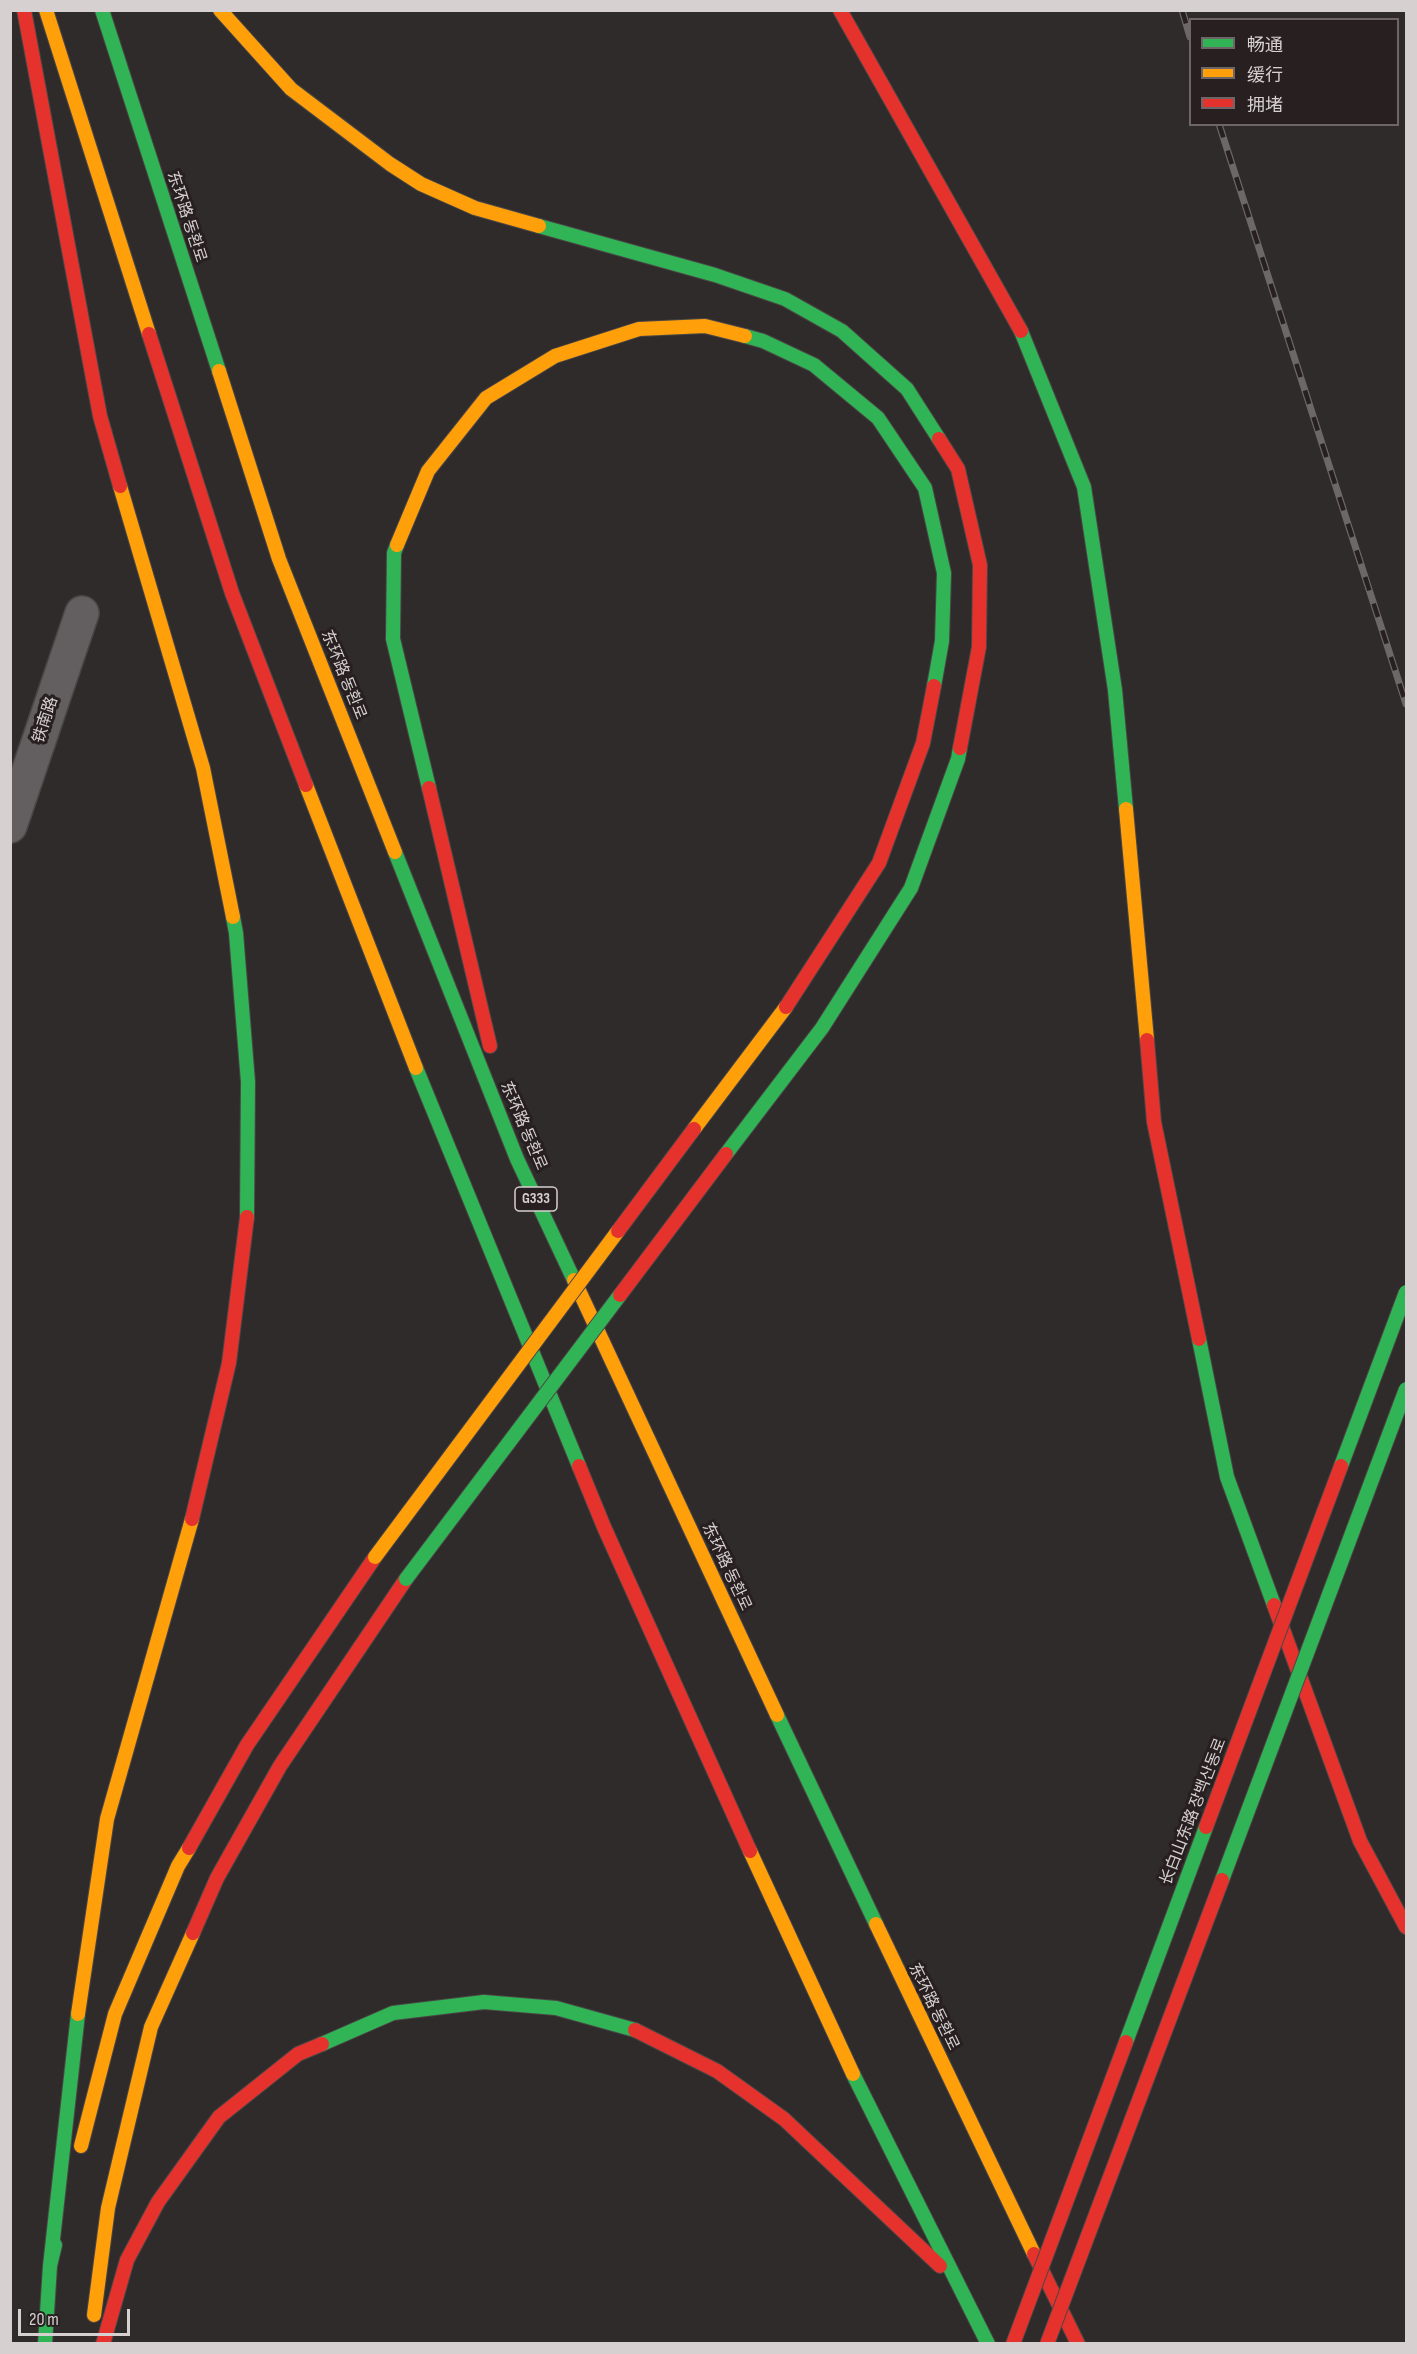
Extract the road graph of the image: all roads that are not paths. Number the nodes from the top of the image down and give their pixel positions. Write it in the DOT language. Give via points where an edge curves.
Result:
graph roads {
  1 [pos="24,10"];
  2 [pos="46,10"];
  3 [pos="102,10"];
  4 [pos="220,10"];
  5 [pos="840,10"];
  6 [pos="82,613"];
  7 [pos="10,826"];
  8 [pos="517,1159"];
  9 [pos="1407,1292"];
  10 [pos="1407,1389"];
  11 [pos="1407,1927"];
  12 [pos="50,2266"];
  13 [pos="957,2283"];
  14 [pos="45,2343"];
  15 [pos="90,2343"];
  16 [pos="103,2343"];
  17 [pos="988,2343"];
  18 [pos="1013,2343"];
  19 [pos="1047,2343"];
  20 [pos="1078,2343"];
  1 -- 12 [label="main road" via="100,416 203,768 236,933 248,1082 246,1217 229,1363 190,1527 108,1819 79,2009"];
  2 -- 13 [label="main road" via="232,593 426,1093 604,1527 877,2125"];
  3 -- 8 [label="main road, 东环路 동환로 / G333" via="279,560"];
  4 -- 15 [label="main road, bridge" via="291,89 421,184 475,208 715,275 785,299 842,331 907,389 958,469 980,565 979,647 958,759 911,888 822,1028 406,1579 280,1766 217,1878 151,2027 108,2208"];
  5 -- 11 [label="main road" via="1024,338 1084,487 1115,690 1154,1122 1227,1477 1360,1841"];
  6 -- 7 [label="street, 铁南路"];
  8 -- 12 [label="main road, bridge" via="393,639 394,553 429,471 486,398 555,356 639,329 705,326 763,341 814,365 878,418 925,488 944,573 942,641 923,743 879,863 794,996 375,1557 247,1745 178,1866 114,2014"];
  8 -- 20 [label="main road, 东环路 동환로 / G333" via="877,1927"];
  9 -- 18 [label="main road, 长白山东路 장백산동로, bridge"];
  10 -- 19 [label="main road, bridge"];
  12 -- 14 [label="main road"];
  13 -- 16 [label="main road" via="784,2119 717,2071 637,2031 556,2008 484,2002 393,2013 298,2054 219,2116 158,2202 127,2260"];
  13 -- 17 [label="main road"];
}
